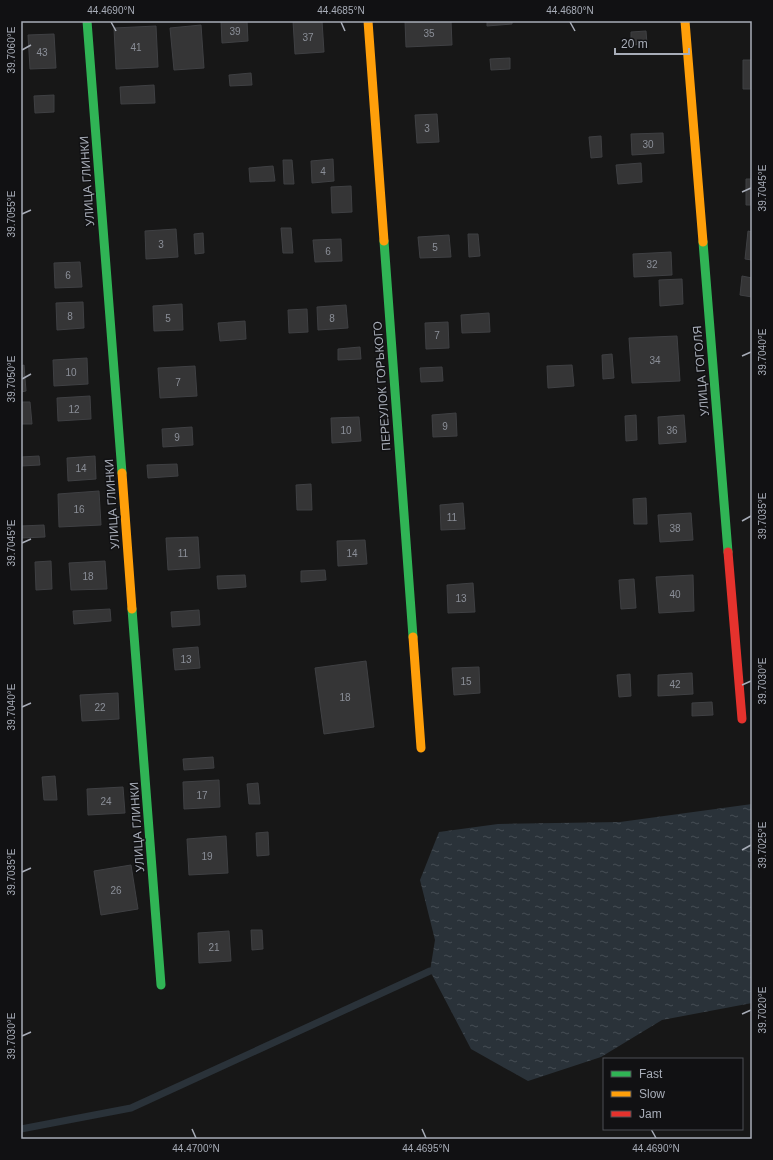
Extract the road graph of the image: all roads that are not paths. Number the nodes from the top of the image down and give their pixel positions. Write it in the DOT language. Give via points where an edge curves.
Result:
graph roads {
  1 [pos="87,21"];
  2 [pos="368,21"];
  3 [pos="685,21"];
  4 [pos="742,718"];
  5 [pos="421,748"];
  6 [pos="161,985"];
  1 -- 6 [label="street, УЛИЦА ГЛИНКИ"];
  2 -- 5 [label="street, ПЕРЕУЛОК ГОРЬКОГО"];
  3 -- 4 [label="street, УЛИЦА ГОГОЛЯ"];
}
